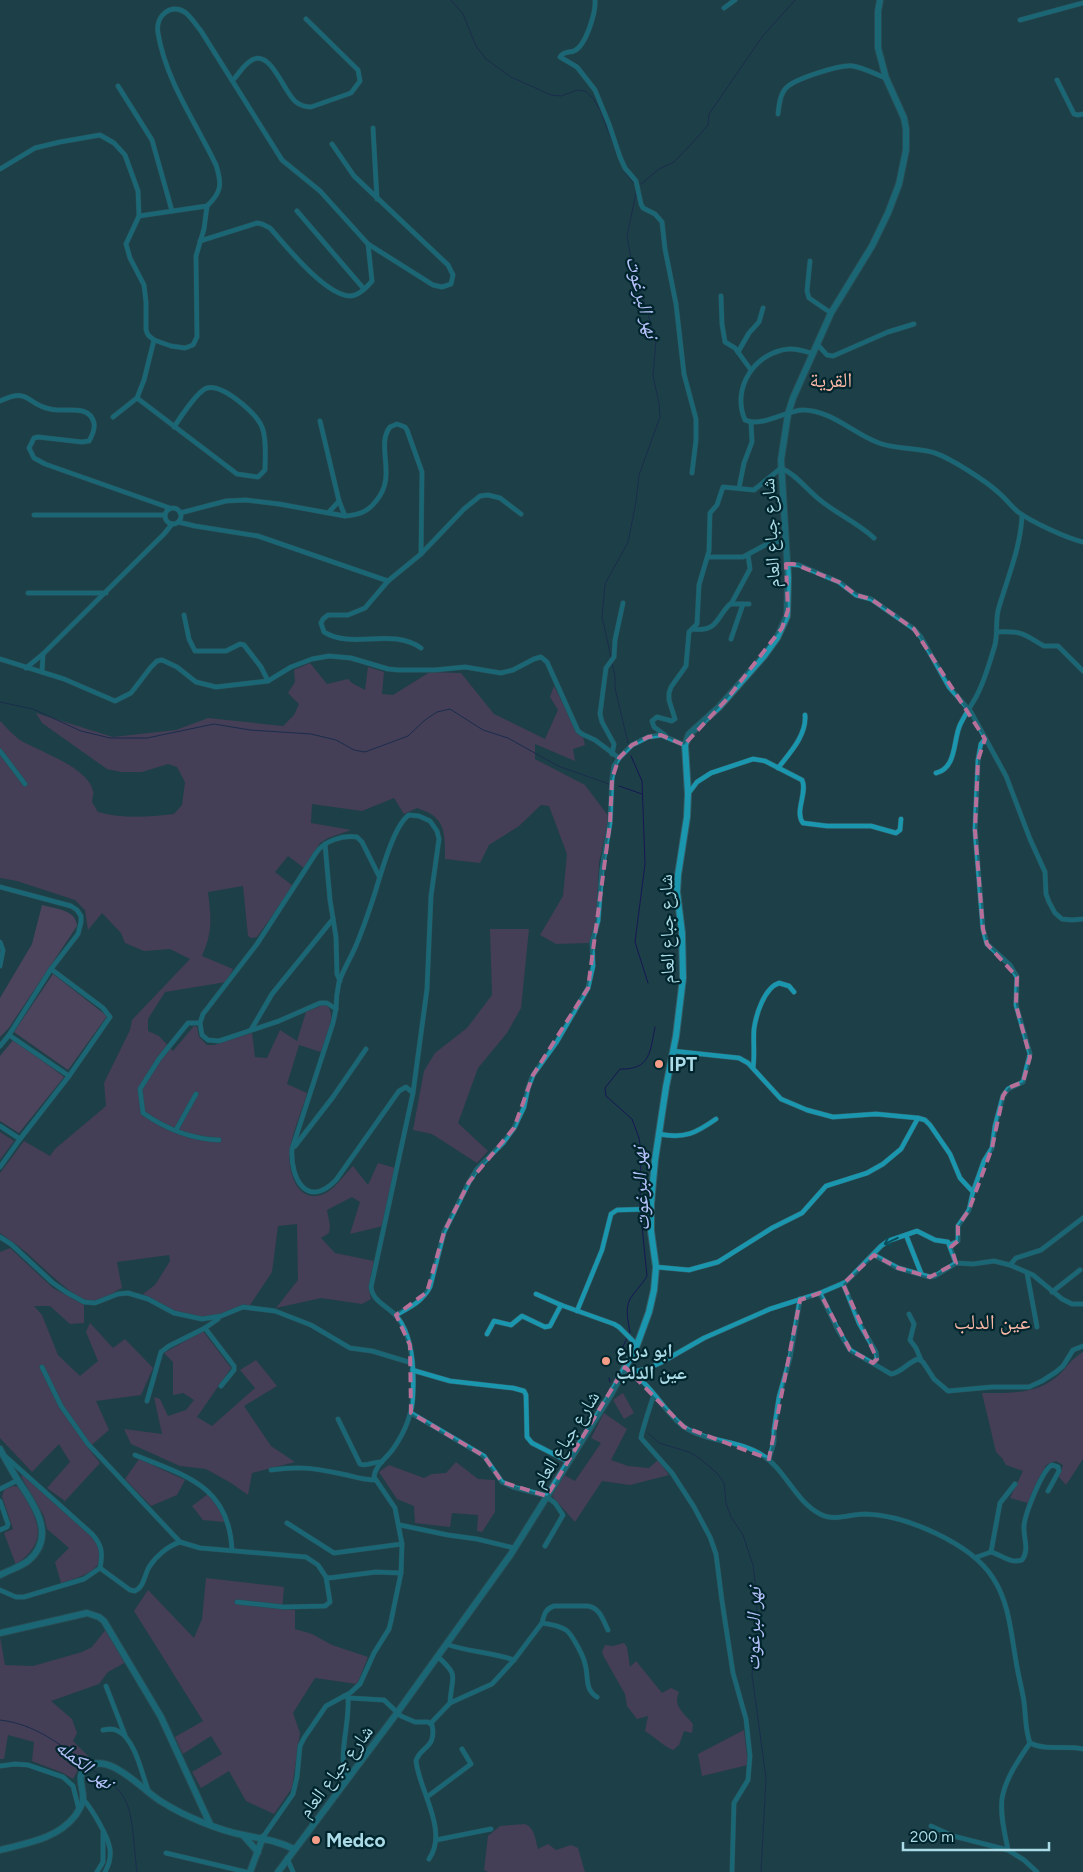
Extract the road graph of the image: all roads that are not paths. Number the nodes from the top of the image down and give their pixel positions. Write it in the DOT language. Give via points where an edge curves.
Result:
graph roads {
  1 [pos="595,0"];
  2 [pos="735,0"];
  3 [pos="880,0"];
  4 [pos="1083,3"];
  5 [pos="724,8"];
  6 [pos="306,19"];
  7 [pos="1020,20"];
  8 [pos="886,78"];
  9 [pos="233,80"];
  10 [pos="1057,80"];
  11 [pos="118,86"];
  12 [pos="778,114"];
  13 [pos="1083,114"];
  14 [pos="373,128"];
  15 [pos="332,144"];
  16 [pos="0,169"];
  17 [pos="377,199"];
  18 [pos="207,206"];
  19 [pos="172,211"];
  20 [pos="297,211"];
  21 [pos="138,216"];
  22 [pos="200,241"];
  23 [pos="368,244"];
  24 [pos="810,261"];
  25 [pos="364,288"];
  26 [pos="721,296"];
  27 [pos="763,308"];
  28 [pos="832,313"];
  29 [pos="914,324"];
  30 [pos="154,340"];
  31 [pos="817,344"];
  32 [pos="738,352"];
  33 [pos="812,354"];
  34 [pos="751,370"];
  35 [pos="137,398"];
  36 [pos="0,401"];
  37 [pos="791,403"];
  38 [pos="802,410"];
  39 [pos="788,414"];
  40 [pos="113,417"];
  41 [pos="320,421"];
  42 [pos="751,422"];
  43 [pos="174,427"];
  44 [pos="781,468"];
  45 [pos="692,473"];
  46 [pos="740,488"];
  47 [pos="339,501"];
  48 [pos="170,508"];
  49 [pos="329,512"];
  50 [pos="180,513"];
  51 [pos="521,514"];
  52 [pos="1022,514"];
  53 [pos="165,515"];
  54 [pos="34,516"];
  55 [pos="345,516"];
  56 [pos="178,522"];
  57 [pos="172,524"];
  58 [pos="874,538"];
  59 [pos="785,540"];
  60 [pos="1083,542"];
  61 [pos="421,554"];
  62 [pos="748,555"];
  63 [pos="708,557"];
  64 [pos="786,564"];
  65 [pos="388,581"];
  66 [pos="28,593"];
  67 [pos="106,593"];
  68 [pos="623,603"];
  69 [pos="731,604"];
  70 [pos="743,604"];
  71 [pos="750,604"];
  72 [pos="184,615"];
  73 [pos="692,629"];
  74 [pos="997,632"];
  75 [pos="730,640"];
  76 [pos="421,648"];
  77 [pos="44,654"];
  78 [pos="0,659"];
  79 [pos="26,668"];
  80 [pos="1083,671"];
  81 [pos="42,672"];
  82 [pos="268,681"];
  83 [pos="968,709"];
  84 [pos="805,715"];
  85 [pos="668,738"];
  86 [pos="985,739"];
  87 [pos="685,745"];
  88 [pos="0,751"];
  89 [pos="612,754"];
  90 [pos="618,758"];
  91 [pos="778,768"];
  92 [pos="936,773"];
  93 [pos="25,784"];
  94 [pos="688,794"];
  95 [pos="901,819"];
  96 [pos="325,844"];
  97 [pos="379,876"];
  98 [pos="0,887"];
  99 [pos="333,919"];
  100 [pos="1083,919"];
  101 [pos="0,942"];
  102 [pos="0,966"];
  103 [pos="51,969"];
  104 [pos="340,980"];
  105 [pos="794,992"];
  106 [pos="336,1008"];
  107 [pos="258,1018"];
  108 [pos="200,1024"];
  109 [pos="261,1026"];
  110 [pos="251,1030"];
  111 [pos="9,1034"];
  112 [pos="0,1046"];
  113 [pos="366,1049"];
  114 [pos="673,1051"];
  115 [pos="753,1068"];
  116 [pos="69,1076"];
  117 [pos="413,1093"];
  118 [pos="196,1094"];
  119 [pos="918,1118"];
  120 [pos="716,1119"];
  121 [pos="0,1126"];
  122 [pos="176,1130"];
  123 [pos="659,1134"];
  124 [pos="20,1139"];
  125 [pos="219,1140"];
  126 [pos="292,1149"];
  127 [pos="0,1167"];
  128 [pos="973,1192"];
  129 [pos="651,1208"];
  130 [pos="1083,1218"];
  131 [pos="906,1235"];
  132 [pos="0,1237"];
  133 [pos="950,1245"];
  134 [pos="874,1255"];
  135 [pos="956,1263"];
  136 [pos="1010,1265"];
  137 [pos="656,1267"];
  138 [pos="1080,1270"];
  139 [pos="921,1273"];
  140 [pos="1027,1273"];
  141 [pos="842,1284"];
  142 [pos="1052,1292"];
  143 [pos="820,1293"];
  144 [pos="536,1294"];
  145 [pos="800,1299"];
  146 [pos="1083,1304"];
  147 [pos="561,1305"];
  148 [pos="577,1311"];
  149 [pos="909,1314"];
  150 [pos="396,1315"];
  151 [pos="221,1316"];
  152 [pos="1037,1327"];
  153 [pos="204,1328"];
  154 [pos="487,1334"];
  155 [pos="634,1343"];
  156 [pos="1083,1346"];
  157 [pos="921,1360"];
  158 [pos="412,1363"];
  159 [pos="873,1363"];
  160 [pos="42,1367"];
  161 [pos="412,1370"];
  162 [pos="627,1371"];
  163 [pos="221,1386"];
  164 [pos="654,1395"];
  165 [pos="147,1401"];
  166 [pos="411,1412"];
  167 [pos="338,1419"];
  168 [pos="2,1452"];
  169 [pos="135,1455"];
  170 [pos="769,1459"];
  171 [pos="382,1462"];
  172 [pos="569,1462"];
  173 [pos="271,1470"];
  174 [pos="18,1480"];
  175 [pos="375,1480"];
  176 [pos="1015,1484"];
  177 [pos="0,1489"];
  178 [pos="1048,1491"];
  179 [pos="547,1496"];
  180 [pos="0,1501"];
  181 [pos="287,1523"];
  182 [pos="400,1525"];
  183 [pos="0,1530"];
  184 [pos="180,1542"];
  185 [pos="402,1544"];
  186 [pos="545,1546"];
  187 [pos="514,1548"];
  188 [pos="232,1550"];
  189 [pos="991,1552"];
  190 [pos="977,1558"];
  191 [pos="100,1568"];
  192 [pos="401,1572"];
  193 [pos="0,1575"];
  194 [pos="326,1577"];
  195 [pos="0,1590"];
  196 [pos="237,1602"];
  197 [pos="542,1623"];
  198 [pos="608,1630"];
  199 [pos="0,1633"];
  200 [pos="446,1644"];
  201 [pos="437,1656"];
  202 [pos="514,1660"];
  203 [pos="106,1686"];
  204 [pos="346,1697"];
  205 [pos="597,1697"];
  206 [pos="450,1703"];
  207 [pos="396,1713"];
  208 [pos="431,1723"];
  209 [pos="103,1730"];
  210 [pos="126,1736"];
  211 [pos="1030,1743"];
  212 [pos="462,1749"];
  213 [pos="1083,1749"];
  214 [pos="7,1765"];
  215 [pos="0,1766"];
  216 [pos="0,1771"];
  217 [pos="347,1780"];
  218 [pos="148,1790"];
  219 [pos="427,1797"];
  220 [pos="84,1799"];
  221 [pos="79,1810"];
  222 [pos="210,1824"];
  223 [pos="931,1826"];
  224 [pos="492,1829"];
  225 [pos="103,1833"];
  226 [pos="243,1835"];
  227 [pos="264,1837"];
  228 [pos="436,1840"];
  229 [pos="294,1849"];
  230 [pos="0,1850"];
  231 [pos="1008,1850"];
  232 [pos="258,1852"];
  233 [pos="166,1854"];
  234 [pos="287,1858"];
  235 [pos="429,1859"];
  236 [pos="97,1872"];
  237 [pos="105,1872"];
  238 [pos="246,1872"];
  239 [pos="250,1872"];
  240 [pos="278,1872"];
  241 [pos="293,1872"];
  242 [pos="732,1872"];
  243 [pos="1037,1872"];
  1 -- 45 [label="street" via="593,19 583,40 576,50 560,57 578,67 595,90 620,157 636,181 643,208 662,222 684,374 696,419"];
  2 -- 5 [label="street"];
  3 -- 8 [label="main road, شارع جباع العام" via="878,48"];
  4 -- 7 [label="street"];
  6 -- 9 [label="street" via="358,70 360,81 353,91 311,107 305,106 293,99 268,61 257,58 250,61"];
  8 -- 12 [label="street" via="847,66 812,76 785,88"];
  8 -- 28 [label="main road, شارع جباع العام" via="906,129 904,166 894,201 872,246"];
  9 -- 18 [label="street" via="186,14 176,9 160,17 157,25 167,70 220,177 218,194"];
  9 -- 23 [label="street" via="282,160 320,191"];
  10 -- 13 [label="street" via="1074,114"];
  11 -- 19 [label="street" via="152,140"];
  14 -- 17 [label="street"];
  15 -- 17 [label="street" via="354,176"];
  16 -- 21 [label="street" via="35,148 100,136 114,143 125,155 138,191"];
  17 -- 23 [label="street" via="448,265 453,279 446,287 433,285"];
  18 -- 19 [label="street"];
  18 -- 22 [label="street"];
  19 -- 21 [label="street"];
  20 -- 25 [label="street"];
  21 -- 30 [label="street" via="126,244 144,285 146,330"];
  22 -- 25 [label="street" via="262,224 270,228 325,284 347,296 355,295"];
  22 -- 30 [label="street" via="196,256 196,341 193,346 185,348"];
  23 -- 25 [label="street" via="372,281"];
  24 -- 28 [label="street" via="809,298"];
  26 -- 32 [label="street" via="725,342"];
  27 -- 32 [label="street" via="759,322"];
  28 -- 31 [label="main road, شارع جباع العام"];
  29 -- 31 [label="street" via="833,356"];
  30 -- 35 [label="street"];
  31 -- 33 [label="main road, شارع جباع العام"];
  32 -- 34 [label="street"];
  33 -- 34 [label="street" via="794,349 782,350 768,356"];
  33 -- 37 [label="main road, شارع جباع العام"];
  34 -- 42 [label="street" via="743,383 742,402 744,418"];
  35 -- 40 [label="street"];
  35 -- 43 [label="street"];
  36 -- 48 [label="street" via="23,395 45,408 88,412 94,427 88,441 34,438 29,448 34,458"];
  37 -- 38 [label="street"];
  37 -- 39 [label="main road, شارع جباع العام"];
  38 -- 39 [label="street"];
  38 -- 52 [label="street" via="831,418 886,445 936,453 996,490"];
  39 -- 42 [label="street"];
  39 -- 44 [label="main road, شارع جباع العام"];
  41 -- 47 [label="street"];
  42 -- 46 [label="street" via="752,442"];
  43 -- 43 [label="street" via="237,474 253,477 263,473 262,428 255,416 234,397 206,388"];
  44 -- 46 [label="street" via="756,489"];
  44 -- 58 [label="street" via="792,473 825,504"];
  44 -- 59 [label="main road, شارع جباع العام"];
  46 -- 63 [label="street" via="723,487 717,505 710,513"];
  47 -- 49 [label="street"];
  47 -- 55 [label="street"];
  48 -- 50 [label="street"];
  48 -- 53 [label="street"];
  49 -- 50 [label="street" via="246,500 226,501"];
  49 -- 55 [label="street"];
  50 -- 56 [label="street"];
  51 -- 61 [label="street" via="500,498 480,496"];
  52 -- 60 [label="street"];
  52 -- 74 [label="street" via="1017,546 996,615"];
  53 -- 54 [label="street"];
  53 -- 57 [label="street"];
  55 -- 61 [label="street" via="366,511 379,498 387,478 386,432 393,424 401,425 407,430 422,472"];
  56 -- 57 [label="street"];
  56 -- 65 [label="street" via="258,536"];
  57 -- 67 [label="street"];
  59 -- 62 [label="street" via="767,544"];
  59 -- 64 [label="main road, شارع جباع العام"];
  61 -- 65 [label="street"];
  62 -- 63 [label="street"];
  62 -- 69 [label="street" via="750,569"];
  63 -- 73 [label="street" via="699,585 697,624"];
  64 -- 83 [label="street" via="799,565 839,582 856,596 871,599 914,629 950,687"];
  64 -- 87 [label="main road, شارع جباع العام" via="786,622 754,668 728,699 690,734"];
  65 -- 76 [label="street" via="365,608 348,615 325,617 322,629 328,634 353,639 400,638"];
  66 -- 67 [label="street"];
  67 -- 77 [label="street"];
  68 -- 89 [label="street" via="613,659 607,666 600,714 614,744"];
  69 -- 70 [label="street"];
  69 -- 73 [label="street" via="713,627"];
  70 -- 71 [label="street"];
  70 -- 75 [label="street"];
  72 -- 82 [label="street" via="195,651 226,651 242,644"];
  73 -- 85 [label="street" via="686,666 669,692 674,720 658,717 652,721 654,727"];
  74 -- 80 [label="street" via="1018,632 1044,646 1058,646"];
  74 -- 83 [label="street" via="982,684"];
  77 -- 79 [label="street"];
  77 -- 81 [label="street"];
  78 -- 79 [label="street"];
  79 -- 81 [label="street"];
  81 -- 82 [label="street" via="115,701 132,693 151,667 162,660 209,687"];
  82 -- 89 [label="street" via="296,664 329,656 399,670 465,667 501,673 543,658 578,731"];
  83 -- 86 [label="street"];
  83 -- 92 [label="street" via="959,727 952,758 943,770"];
  84 -- 91 [label="street" via="803,731"];
  85 -- 87 [label="street"];
  85 -- 90 [label="street" via="658,735 642,739"];
  86 -- 100 [label="street" via="1010,785 1044,868 1049,902 1062,919"];
  86 -- 128 [label="street" via="978,760 975,830 983,929 987,944 1010,965 1017,977 1016,1008 1030,1054 1023,1082 1008,1088 1003,1096 992,1148 984,1160"];
  87 -- 94 [label="main road, شارع جباع العام"];
  88 -- 93 [label="street"];
  89 -- 90 [label="street"];
  90 -- 150 [label="street" via="612,779 610,823 588,988 536,1071 514,1128 469,1182 444,1232 430,1287 414,1305"];
  91 -- 94 [label="street" via="753,759 710,773"];
  91 -- 95 [label="street" via="803,781 800,817 803,822 827,826 871,826 896,833 901,828"];
  94 -- 114 [label="main road, شارع جباع العام" via="678,881 683,978"];
  96 -- 97 [label="street" via="343,837 357,837"];
  96 -- 99 [label="street"];
  96 -- 108 [label="street" via="318,849 257,944 207,1006"];
  97 -- 104 [label="street" via="354,952"];
  97 -- 117 [label="street" via="402,820 412,815 430,822 438,834 439,845 431,896 427,989"];
  98 -- 103 [label="street" via="77,910 82,922 78,934"];
  99 -- 104 [label="street"];
  99 -- 107 [label="street" via="272,994"];
  101 -- 102 [label="street" via="3,950"];
  103 -- 111 [label="street"];
  103 -- 116 [label="street" via="103,1008 110,1017"];
  104 -- 106 [label="street"];
  105 -- 115 [label="street" via="780,983 767,994 754,1029 756,1056"];
  106 -- 109 [label="street" via="320,1003"];
  106 -- 126 [label="street"];
  107 -- 109 [label="street"];
  107 -- 110 [label="street"];
  108 -- 110 [label="street" via="203,1037 214,1042"];
  108 -- 122 [label="street" via="188,1023 140,1089 143,1113"];
  109 -- 110 [label="street"];
  111 -- 112 [label="street"];
  111 -- 116 [label="street"];
  113 -- 126 [label="street"];
  114 -- 115 [label="street" via="734,1056"];
  114 -- 123 [label="main road, شارع جباع العام"];
  115 -- 119 [label="street" via="778,1097 807,1110 833,1117 876,1114"];
  116 -- 124 [label="street"];
  117 -- 126 [label="street" via="406,1087 398,1091 340,1175 322,1190 308,1190 297,1180"];
  117 -- 150 [label="street" via="371,1287 376,1300"];
  118 -- 122 [label="street"];
  119 -- 128 [label="street" via="930,1125 950,1154 960,1178"];
  119 -- 137 [label="street" via="901,1149 883,1164 826,1186 802,1213 718,1262 688,1270"];
  120 -- 123 [label="street" via="692,1134"];
  121 -- 124 [label="street"];
  122 -- 125 [label="street" via="199,1140"];
  123 -- 129 [label="main road, شارع جباع العام"];
  124 -- 127 [label="street"];
  128 -- 133 [label="street" via="969,1210 958,1226 958,1241"];
  129 -- 137 [label="main road, شارع جباع العام"];
  129 -- 148 [label="street" via="617,1210 611,1214 602,1250"];
  130 -- 136 [label="street" via="1041,1250 1016,1258"];
  131 -- 133 [label="street" via="921,1232"];
  131 -- 134 [label="street, one-way" via="888,1241"];
  131 -- 139 [label="street"];
  132 -- 151 [label="street" via="53,1283 84,1302 95,1303 128,1293 184,1316 208,1319"];
  133 -- 135 [label="street"];
  134 -- 139 [label="street" via="898,1268"];
  134 -- 141 [label="street"];
  135 -- 136 [label="street" via="994,1261"];
  135 -- 139 [label="street" via="935,1276"];
  136 -- 140 [label="street"];
  137 -- 155 [label="main road, شارع جباع العام" via="649,1312"];
  138 -- 142 [label="street"];
  140 -- 142 [label="street" via="1039,1278"];
  140 -- 152 [label="street"];
  141 -- 143 [label="street"];
  141 -- 159 [label="street" via="876,1352 877,1360"];
  142 -- 146 [label="street" via="1068,1302"];
  143 -- 145 [label="street"];
  143 -- 159 [label="street" via="850,1350"];
  144 -- 147 [label="street"];
  145 -- 162 [label="street" via="731,1325 646,1369"];
  145 -- 170 [label="street"];
  147 -- 148 [label="street"];
  147 -- 154 [label="street" via="550,1326 545,1327 521,1316 510,1325 494,1321"];
  148 -- 155 [label="street" via="619,1327"];
  149 -- 157 [label="street" via="914,1324 910,1340"];
  150 -- 158 [label="street" via="410,1345"];
  151 -- 153 [label="street"];
  151 -- 158 [label="street" via="243,1307 275,1310 311,1325 350,1348"];
  153 -- 163 [label="street" via="234,1366"];
  153 -- 165 [label="street" via="161,1352"];
  155 -- 162 [label="main road, شارع جباع العام"];
  156 -- 157 [label="street" via="1073,1350 1056,1372 1029,1386 948,1391 934,1379"];
  157 -- 159 [label="street" via="915,1360 894,1374"];
  158 -- 161 [label="street"];
  160 -- 184 [label="street" via="62,1406 88,1444"];
  161 -- 166 [label="street"];
  161 -- 172 [label="street" via="450,1381 524,1391 527,1437 532,1443"];
  162 -- 164 [label="street"];
  162 -- 172 [label="main road, شارع جباع العام"];
  164 -- 170 [label="street" via="684,1427 739,1445"];
  164 -- 242 [label="street" via="641,1438 676,1478 710,1537 719,1569 733,1673 746,1719 750,1771 734,1803"];
  166 -- 171 [label="street" via="395,1447"];
  166 -- 179 [label="street" via="484,1456 502,1482"];
  167 -- 171 [label="street" via="360,1464"];
  168 -- 174 [label="main road"];
  168 -- 191 [label="street" via="99,1542 102,1551"];
  169 -- 188 [label="street" via="195,1481 210,1494 226,1517"];
  170 -- 190 [label="street" via="819,1514 832,1518 882,1515 901,1520 956,1543"];
  171 -- 175 [label="street" via="375,1470"];
  172 -- 179 [label="main road, شارع جباع العام"];
  173 -- 175 [label="street" via="301,1466"];
  174 -- 177 [label="street"];
  174 -- 193 [label="main road" via="38,1513 41,1536 28,1561"];
  175 -- 182 [label="street" via="396,1508"];
  176 -- 189 [label="street" via="1000,1503"];
  178 -- 189 [label="street" via="1059,1471 1052,1465 1036,1490 1026,1518 1026,1547 1022,1560 1013,1561"];
  179 -- 186 [label="street" via="563,1515"];
  179 -- 187 [label="main road, شارع جباع العام"];
  180 -- 183 [label="street" via="8,1524"];
  181 -- 185 [label="street" via="334,1553"];
  182 -- 185 [label="street"];
  182 -- 187 [label="street"];
  184 -- 188 [label="street" via="200,1548"];
  184 -- 191 [label="street" via="156,1558 135,1591"];
  185 -- 192 [label="street"];
  187 -- 200 [label="main road, شارع جباع العام"];
  188 -- 194 [label="street" via="306,1557 318,1565"];
  189 -- 190 [label="street"];
  190 -- 211 [label="street" via="993,1578 1004,1601"];
  191 -- 195 [label="street" via="84,1579 24,1597"];
  192 -- 194 [label="street"];
  192 -- 204 [label="street" via="389,1629 360,1684"];
  194 -- 196 [label="street" via="330,1602 325,1606 284,1607"];
  197 -- 198 [label="street" via="547,1609 554,1606 588,1606 599,1612"];
  197 -- 202 [label="street"];
  197 -- 205 [label="street" via="568,1632 585,1663 588,1688"];
  199 -- 222 [label="main road" via="87,1613 100,1616 161,1717"];
  200 -- 201 [label="main road, شارع جباع العام"];
  200 -- 202 [label="street"];
  201 -- 206 [label="street" via="455,1676"];
  201 -- 207 [label="main road, شارع جباع العام"];
  202 -- 206 [label="street" via="492,1684"];
  203 -- 210 [label="street"];
  204 -- 207 [label="street" via="384,1700"];
  204 -- 217 [label="street" via="348,1719 342,1767"];
  204 -- 227 [label="street" via="326,1706 304,1738 293,1794"];
  206 -- 208 [label="street"];
  207 -- 208 [label="street" via="415,1722"];
  207 -- 217 [label="main road, شارع جباع العام"];
  208 -- 219 [label="street" via="430,1745 418,1754 416,1761"];
  209 -- 210 [label="street" via="113,1729"];
  210 -- 218 [label="street"];
  211 -- 213 [label="street"];
  211 -- 231 [label="street" via="1006,1785 1002,1799"];
  212 -- 219 [label="street" via="471,1764"];
  214 -- 215 [label="street"];
  214 -- 216 [label="street"];
  214 -- 221 [label="street" via="28,1765 63,1777 72,1786"];
  217 -- 229 [label="main road, شارع جباع العام"];
  218 -- 220 [label="main road" via="110,1766 98,1764 87,1767 81,1775"];
  218 -- 222 [label="main road" via="163,1803"];
  219 -- 228 [label="street"];
  220 -- 221 [label="main road"];
  220 -- 225 [label="street"];
  221 -- 230 [label="main road" via="65,1826 49,1836"];
  222 -- 226 [label="main road"];
  223 -- 231 [label="street" via="954,1836"];
  224 -- 228 [label="street"];
  225 -- 236 [label="street" via="103,1862"];
  225 -- 237 [label="street" via="110,1849"];
  226 -- 227 [label="main road"];
  226 -- 232 [label="main road"];
  227 -- 229 [label="main road"];
  227 -- 232 [label="main road"];
  228 -- 235 [label="street"];
  229 -- 234 [label="main road, شارع جباع العام"];
  231 -- 243 [label="street"];
  232 -- 239 [label="main road"];
  233 -- 238 [label="street"];
  234 -- 240 [label="main road, شارع جباع العام"];
  234 -- 241 [label="street"];
}
